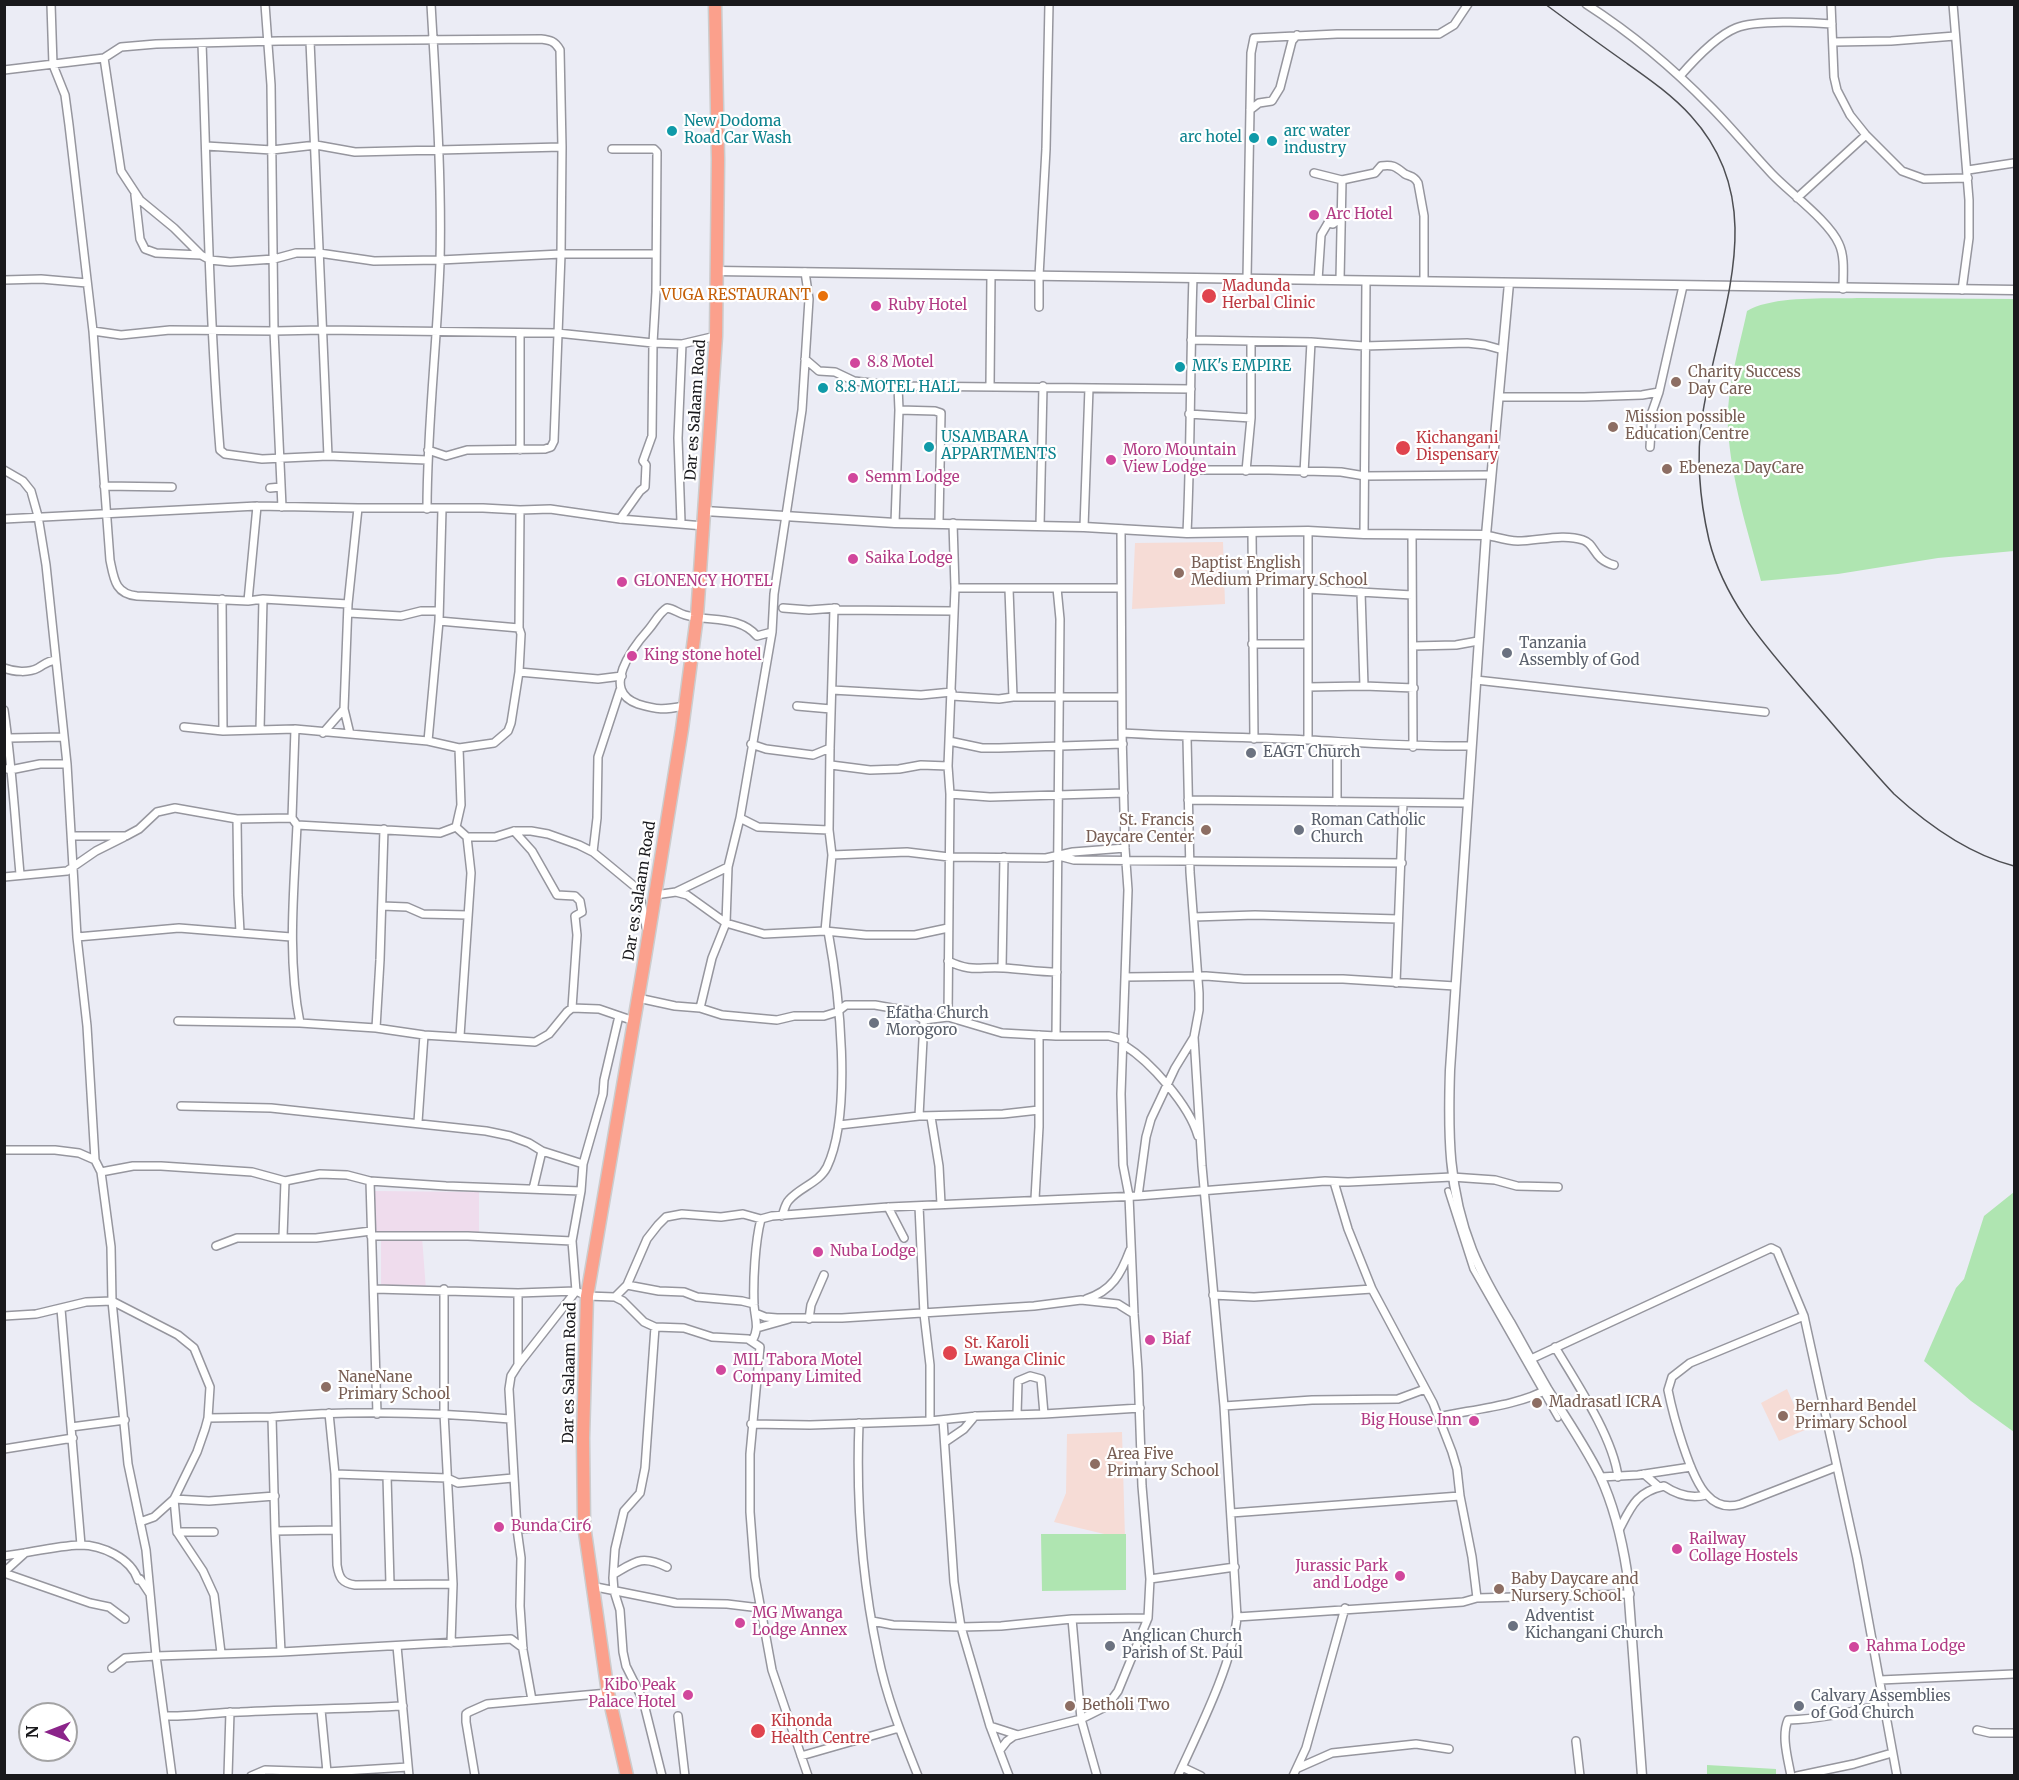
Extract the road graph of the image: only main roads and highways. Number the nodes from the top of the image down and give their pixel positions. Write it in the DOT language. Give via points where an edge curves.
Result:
graph roads {
  1 [pos="715,4"];
  2 [pos="627,1776"];
  1 -- 2 [label="highway, Dar es Salaam Road" via="718,271 698,616 638,999 581,1294 584,1525 608,1693"];
}
